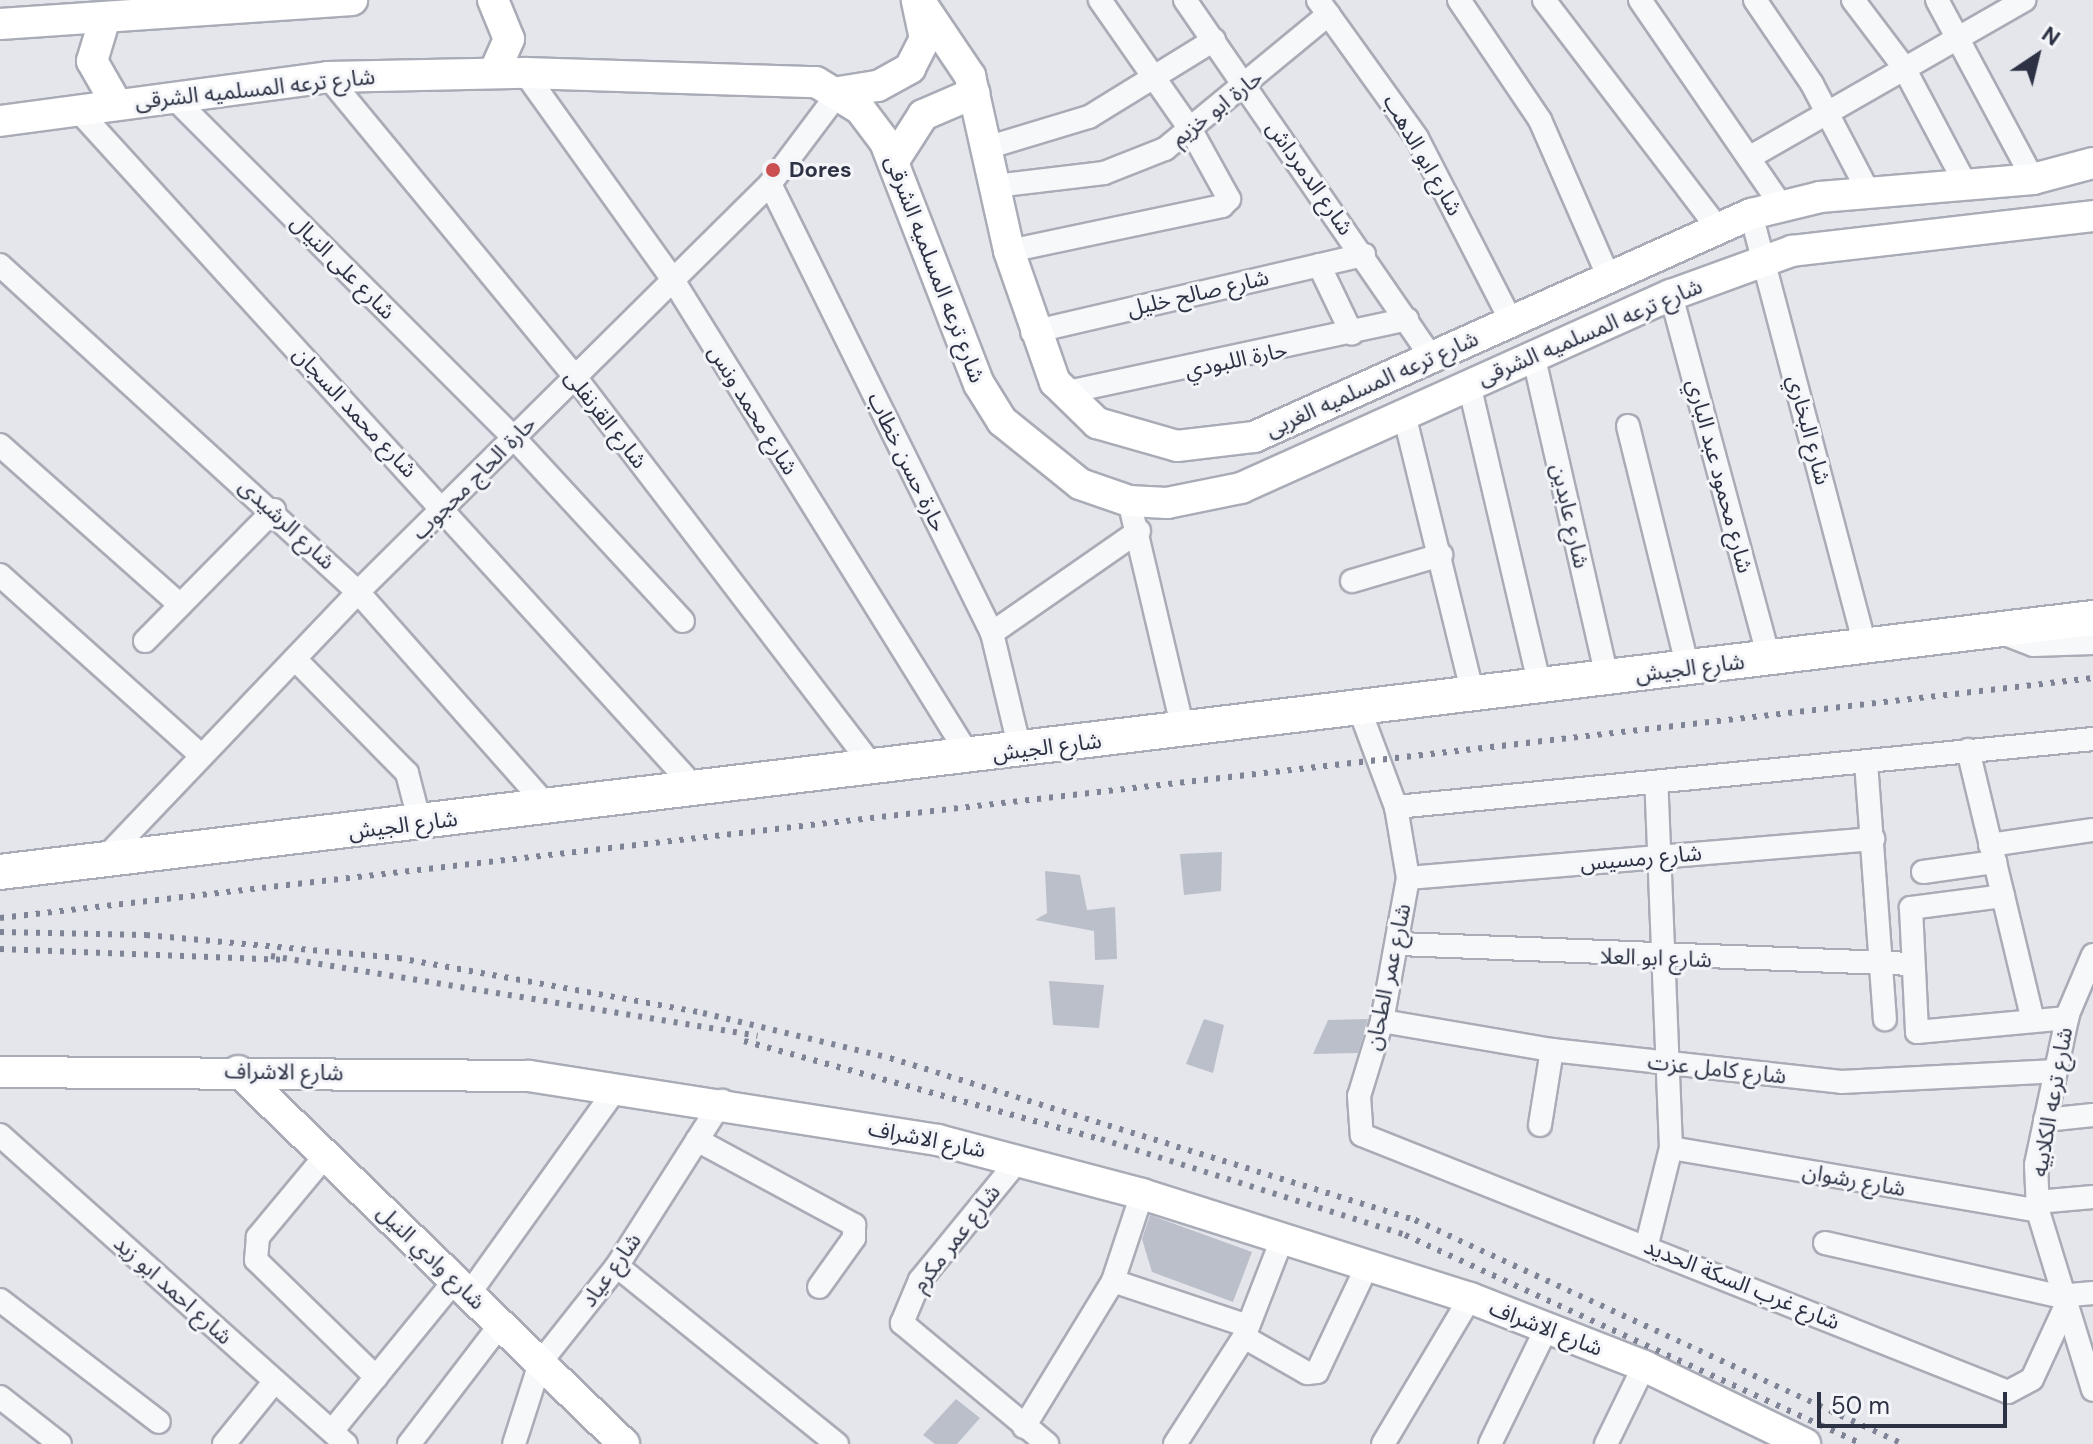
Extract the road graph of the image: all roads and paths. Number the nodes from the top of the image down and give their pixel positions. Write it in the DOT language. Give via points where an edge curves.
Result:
graph roads {
  1 [pos="337,0"];
  2 [pos="352,0"];
  3 [pos="493,0"];
  4 [pos="918,0"];
  5 [pos="1100,0"];
  6 [pos="1185,0"];
  7 [pos="1459,0"];
  8 [pos="1544,0"];
  9 [pos="1640,0"];
  10 [pos="1755,0"];
  11 [pos="1853,0"];
  12 [pos="1937,0"];
  13 [pos="2015,2"];
  14 [pos="234,4"];
  15 [pos="1324,7"];
  16 [pos="46,10"];
  17 [pos="111,11"];
  18 [pos="0,24"];
  19 [pos="1957,37"];
  20 [pos="1214,40"];
  21 [pos="1903,66"];
  22 [pos="494,73"];
  23 [pos="525,73"];
  24 [pos="1153,76"];
  25 [pos="328,77"];
  26 [pos="1247,85"];
  27 [pos="839,92"];
  28 [pos="974,93"];
  29 [pos="172,96"];
  30 [pos="116,103"];
  31 [pos="76,108"];
  32 [pos="1827,112"];
  33 [pos="0,121"];
  34 [pos="1192,132"];
  35 [pos="986,148"];
  36 [pos="1752,156"];
  37 [pos="893,162"];
  38 [pos="2093,163"];
  39 [pos="2033,179"];
  40 [pos="770,184"];
  41 [pos="1966,185"];
  42 [pos="995,186"];
  43 [pos="1869,193"];
  44 [pos="1781,205"];
  45 [pos="1751,214"];
  46 [pos="2093,216"];
  47 [pos="1717,227"];
  48 [pos="1009,251"];
  49 [pos="1364,255"];
  50 [pos="1765,261"];
  51 [pos="0,265"];
  52 [pos="1319,265"];
  53 [pos="1608,276"];
  54 [pos="673,280"];
  55 [pos="1671,295"];
  56 [pos="1407,319"];
  57 [pos="1511,321"];
  58 [pos="1032,332"];
  59 [pos="1352,334"];
  60 [pos="1533,354"];
  61 [pos="1432,358"];
  62 [pos="575,377"];
  63 [pos="1469,384"];
  64 [pos="1063,393"];
  65 [pos="1404,414"];
  66 [pos="1628,426"];
  67 [pos="514,438"];
  68 [pos="1,447"];
  69 [pos="1129,501"];
  70 [pos="444,509"];
  71 [pos="274,510"];
  72 [pos="1139,531"];
  73 [pos="1441,555"];
  74 [pos="0,575"];
  75 [pos="1352,581"];
  76 [pos="358,592"];
  77 [pos="180,605"];
  78 [pos="2093,618"];
  79 [pos="683,621"];
  80 [pos="1996,630"];
  81 [pos="992,633"];
  82 [pos="145,641"];
  83 [pos="2093,643"];
  84 [pos="1865,646"];
  85 [pos="1769,658"];
  86 [pos="295,659"];
  87 [pos="1688,668"];
  88 [pos="1607,678"];
  89 [pos="1540,686"];
  90 [pos="1473,694"];
  91 [pos="1359,708"];
  92 [pos="1183,730"];
  93 [pos="2093,739"];
  94 [pos="1020,750"];
  95 [pos="1968,750"];
  96 [pos="202,756"];
  97 [pos="969,756"];
  98 [pos="1866,762"];
  99 [pos="874,768"];
  100 [pos="1656,782"];
  101 [pos="697,790"];
  102 [pos="1396,807"];
  103 [pos="549,808"];
  104 [pos="420,823"];
  105 [pos="2093,830"];
  106 [pos="1873,839"];
  107 [pos="1992,853"];
  108 [pos="1659,856"];
  109 [pos="104,859"];
  110 [pos="0,872"];
  111 [pos="1923,872"];
  112 [pos="1408,878"];
  113 [pos="2003,896"];
  114 [pos="1399,944"];
  115 [pos="2093,955"];
  116 [pos="1663,960"];
  117 [pos="1882,963"];
  118 [pos="1913,964"];
  119 [pos="2093,1012"];
  120 [pos="2068,1016"];
  121 [pos="1885,1019"];
  122 [pos="2033,1020"];
  123 [pos="1382,1021"];
  124 [pos="1552,1050"];
  125 [pos="1667,1064"];
  126 [pos="238,1071"];
  127 [pos="2055,1071"];
  128 [pos="0,1072"];
  129 [pos="617,1087"];
  130 [pos="722,1101"];
  131 [pos="2093,1115"];
  132 [pos="2045,1120"];
  133 [pos="1540,1125"];
  134 [pos="0,1135"];
  135 [pos="697,1140"];
  136 [pos="1379,1144"];
  137 [pos="1671,1148"];
  138 [pos="326,1155"];
  139 [pos="1020,1158"];
  140 [pos="1142,1194"];
  141 [pos="2093,1197"];
  142 [pos="2037,1207"];
  143 [pos="1282,1239"];
  144 [pos="1825,1243"];
  145 [pos="1647,1244"];
  146 [pos="1368,1264"];
  147 [pos="617,1266"];
  148 [pos="1113,1281"];
  149 [pos="462,1287"];
  150 [pos="819,1287"];
  151 [pos="2093,1293"];
  152 [pos="1470,1298"];
  153 [pos="0,1300"];
  154 [pos="2061,1304"];
  155 [pos="500,1325"];
  156 [pos="1547,1327"];
  157 [pos="1246,1332"];
  158 [pos="540,1363"];
  159 [pos="1644,1366"];
  160 [pos="376,1377"];
  161 [pos="275,1381"];
  162 [pos="2092,1383"];
  163 [pos="0,1397"];
  164 [pos="159,1422"];
  165 [pos="1024,1427"];
  166 [pos="1769,1436"];
  167 [pos="339,1438"];
  168 [pos="1177,1443"];
  169 [pos="60,1444"];
  170 [pos="224,1444"];
  171 [pos="409,1444"];
  172 [pos="514,1444"];
  173 [pos="624,1444"];
  174 [pos="837,1444"];
  175 [pos="1047,1444"];
  176 [pos="1383,1444"];
  177 [pos="1490,1444"];
  178 [pos="1606,1444"];
  179 [pos="1805,1444"];
  1 -- 2 [label="street"];
  1 -- 14 [label="street"];
  3 -- 22 [label="street" via="509,39"];
  4 -- 27 [label="street" via="925,39 910,68 878,86"];
  4 -- 28 [label="street, شارع ترعه المسلميه الغربى" via="953,41"];
  5 -- 24 [label="street"];
  6 -- 20 [label="street, شارع الدمرداش"];
  7 -- 53 [label="street" via="1540,120"];
  8 -- 47 [label="street"];
  9 -- 36 [label="street"];
  10 -- 32 [label="street"];
  11 -- 21 [label="street"];
  12 -- 19 [label="street"];
  13 -- 19 [label="street"];
  14 -- 17 [label="street"];
  15 -- 26 [label="street, حارة ابو خزيم"];
  15 -- 57 [label="street, شارع ابو الدهب" via="1417,138"];
  16 -- 17 [label="street"];
  16 -- 18 [label="street"];
  17 -- 30 [label="street" via="92,61"];
  19 -- 21 [label="street"];
  19 -- 39 [label="street"];
  20 -- 24 [label="street"];
  20 -- 26 [label="street, شارع الدمرداش"];
  21 -- 32 [label="street"];
  21 -- 41 [label="street"];
  22 -- 23 [label="street, شارع ترعه المسلميه الشرقى"];
  22 -- 25 [label="street, شارع ترعه المسلميه الشرقى"];
  23 -- 27 [label="street, شارع ترعه المسلميه الشرقى" via="799,78"];
  23 -- 54 [label="street, شارع محمد ونس"];
  24 -- 34 [label="street"];
  24 -- 35 [label="street" via="1089,117"];
  25 -- 29 [label="street, شارع ترعه المسلميه الشرقى"];
  25 -- 62 [label="street, شارع القرنفلى"];
  26 -- 34 [label="street, حارة ابو خزيم"];
  26 -- 49 [label="street, شارع الدمرداش"];
  27 -- 37 [label="street, شارع ترعه المسلميه الشرقى" via="874,124"];
  27 -- 40 [label="street, حارة الحاج محجوب"];
  28 -- 35 [label="street, شارع ترعه المسلميه الغربى"];
  28 -- 37 [label="street" via="923,115"];
  29 -- 30 [label="street, شارع ترعه المسلميه الشرقى"];
  29 -- 67 [label="street, شارع على النيال"];
  30 -- 31 [label="street, شارع ترعه المسلميه الشرقى"];
  31 -- 33 [label="street, شارع ترعه المسلميه الشرقى"];
  31 -- 70 [label="street, شارع محمد السجان"];
  32 -- 36 [label="street"];
  32 -- 43 [label="street"];
  34 -- 42 [label="street, حارة ابو خزيم" via="1104,173"];
  34 -- 48 [label="street" via="1229,199"];
  35 -- 42 [label="street, شارع ترعه المسلميه الغربى"];
  36 -- 44 [label="street"];
  37 -- 69 [label="street, شارع ترعه المسلميه الشرقى" via="989,403 1058,471"];
  38 -- 39 [label="street, شارع ترعه المسلميه الغربى"];
  39 -- 41 [label="street, شارع ترعه المسلميه الغربى"];
  40 -- 54 [label="street, حارة الحاج محجوب"];
  40 -- 81 [label="street, حارة حسن خطاب"];
  41 -- 43 [label="street, شارع ترعه المسلميه الغربى"];
  42 -- 48 [label="street, شارع ترعه المسلميه الغربى"];
  43 -- 44 [label="street, شارع ترعه المسلميه الغربى"];
  44 -- 45 [label="street, شارع ترعه المسلميه الغربى"];
  45 -- 47 [label="street, شارع ترعه المسلميه الغربى"];
  45 -- 50 [label="street, شارع البخاري"];
  46 -- 50 [label="street, شارع ترعه المسلميه الشرقى" via="1856,240"];
  47 -- 53 [label="street, شارع ترعه المسلميه الغربى"];
  48 -- 58 [label="street, شارع ترعه المسلميه الغربى"];
  49 -- 52 [label="street, شارع صالح خليل"];
  49 -- 56 [label="street, شارع الدمرداش"];
  50 -- 55 [label="street, شارع ترعه المسلميه الشرقى"];
  50 -- 84 [label="street, شارع البخاري"];
  51 -- 71 [label="street, شارع الرشيدى"];
  52 -- 58 [label="street, شارع صالح خليل"];
  52 -- 59 [label="street"];
  53 -- 57 [label="street, شارع ترعه المسلميه الغربى"];
  54 -- 62 [label="street, حارة الحاج محجوب"];
  54 -- 97 [label="street, شارع محمد ونس"];
  55 -- 60 [label="street, شارع ترعه المسلميه الشرقى"];
  55 -- 85 [label="street, شارع محمود عبد الباري"];
  56 -- 59 [label="street, حارة اللبودي"];
  56 -- 61 [label="street, شارع الدمرداش"];
  57 -- 61 [label="street, شارع ترعه المسلميه الغربى"];
  58 -- 64 [label="street, شارع ترعه المسلميه الغربى"];
  59 -- 64 [label="street, حارة اللبودي"];
  60 -- 63 [label="street, شارع ترعه المسلميه الشرقى"];
  60 -- 88 [label="street, شارع عابدين"];
  61 -- 64 [label="street, شارع ترعه المسلميه الغربى" via="1254,437 1203,446 1123,434 1074,409"];
  62 -- 67 [label="street, حارة الحاج محجوب"];
  62 -- 99 [label="street, شارع القرنفلى"];
  63 -- 65 [label="street, شارع ترعه المسلميه الشرقى"];
  63 -- 89 [label="street"];
  65 -- 69 [label="street, شارع ترعه المسلميه الشرقى" via="1241,488 1205,499"];
  65 -- 73 [label="street"];
  66 -- 87 [label="street"];
  67 -- 70 [label="street, حارة الحاج محجوب"];
  67 -- 79 [label="street, شارع على النيال"];
  68 -- 77 [label="street"];
  69 -- 72 [label="street"];
  70 -- 76 [label="street, حارة الحاج محجوب"];
  70 -- 101 [label="street, شارع محمد السجان"];
  71 -- 76 [label="street, شارع الرشيدى"];
  71 -- 77 [label="street"];
  72 -- 81 [label="street"];
  72 -- 92 [label="street"];
  73 -- 75 [label="street"];
  73 -- 90 [label="street"];
  74 -- 96 [label="street"];
  76 -- 86 [label="street, حارة الحاج محجوب"];
  76 -- 103 [label="street, شارع الرشيدى"];
  77 -- 82 [label="street"];
  78 -- 80 [label="main road, شارع الجيش"];
  80 -- 83 [label="street" via="2033,645"];
  80 -- 84 [label="main road, شارع الجيش"];
  81 -- 94 [label="street, حارة حسن خطاب"];
  84 -- 85 [label="main road, شارع الجيش"];
  85 -- 87 [label="main road, شارع الجيش"];
  86 -- 96 [label="street, حارة الحاج محجوب"];
  86 -- 104 [label="street" via="407,773"];
  87 -- 88 [label="main road, شارع الجيش"];
  88 -- 89 [label="main road, شارع الجيش"];
  89 -- 90 [label="main road, شارع الجيش"];
  90 -- 91 [label="main road, شارع الجيش"];
  91 -- 92 [label="main road, شارع الجيش"];
  91 -- 102 [label="street, شارع عمر الطحان"];
  92 -- 94 [label="main road, شارع الجيش"];
  93 -- 95 [label="street"];
  94 -- 97 [label="main road, شارع الجيش"];
  95 -- 98 [label="street"];
  95 -- 107 [label="street"];
  96 -- 109 [label="street, حارة الحاج محجوب"];
  97 -- 99 [label="main road, شارع الجيش"];
  98 -- 100 [label="street"];
  98 -- 106 [label="street"];
  99 -- 101 [label="main road, شارع الجيش"];
  100 -- 102 [label="street"];
  100 -- 108 [label="street"];
  101 -- 103 [label="main road, شارع الجيش"];
  102 -- 112 [label="street, شارع عمر الطحان"];
  103 -- 104 [label="main road, شارع الجيش"];
  104 -- 109 [label="main road, شارع الجيش"];
  105 -- 107 [label="street"];
  106 -- 108 [label="street, شارع رمسيس"];
  106 -- 117 [label="street"];
  107 -- 111 [label="street"];
  107 -- 113 [label="street"];
  108 -- 112 [label="street, شارع رمسيس"];
  108 -- 116 [label="street"];
  109 -- 110 [label="main road, شارع الجيش"];
  112 -- 114 [label="street, شارع عمر الطحان"];
  113 -- 118 [label="street" via="1912,905"];
  113 -- 122 [label="street"];
  114 -- 116 [label="street, شارع ابو العلا"];
  114 -- 123 [label="street, شارع عمر الطحان"];
  115 -- 120 [label="street, شارع ترعه الكلابيه"];
  116 -- 117 [label="street, شارع ابو العلا"];
  116 -- 125 [label="street"];
  117 -- 118 [label="street, شارع ابو العلا"];
  117 -- 121 [label="street"];
  118 -- 122 [label="street" via="1917,1032"];
  119 -- 120 [label="street"];
  120 -- 122 [label="street"];
  120 -- 127 [label="street, شارع ترعه الكلابيه"];
  123 -- 124 [label="street, شارع كامل عزت"];
  123 -- 136 [label="street, شارع عمر الطحان" via="1356,1114 1362,1135"];
  124 -- 125 [label="street, شارع كامل عزت"];
  124 -- 133 [label="street"];
  125 -- 127 [label="street, شارع كامل عزت" via="1841,1082"];
  125 -- 137 [label="street"];
  126 -- 128 [label="street, شارع الاشراف"];
  126 -- 129 [label="street, شارع الاشراف" via="529,1076"];
  126 -- 138 [label="street, شارع وادي النيل"];
  127 -- 132 [label="street, شارع ترعه الكلابيه"];
  129 -- 130 [label="street, شارع الاشراف"];
  129 -- 149 [label="street"];
  130 -- 135 [label="street, شارع عياد"];
  130 -- 139 [label="street, شارع الاشراف"];
  131 -- 132 [label="street"];
  132 -- 142 [label="street, شارع ترعه الكلابيه"];
  134 -- 161 [label="street, شارع احمد ابو زيد"];
  135 -- 147 [label="street, شارع عياد"];
  135 -- 150 [label="street" via="854,1225 854,1238"];
  136 -- 145 [label="street, شارع غرب السكة الحديد"];
  137 -- 142 [label="street, شارع رشوان"];
  137 -- 145 [label="street"];
  138 -- 149 [label="street, شارع وادي النيل"];
  138 -- 160 [label="street" via="258,1237 256,1260"];
  139 -- 140 [label="street, شارع الاشراف"];
  139 -- 165 [label="street, شارع عمر مكرم" via="920,1280 902,1323"];
  140 -- 143 [label="street, شارع الاشراف"];
  140 -- 148 [label="street"];
  141 -- 142 [label="street, شارع رشوان"];
  142 -- 154 [label="street, شارع ترعه الكلابيه"];
  143 -- 146 [label="street, شارع الاشراف"];
  143 -- 157 [label="street"];
  144 -- 154 [label="street"];
  145 -- 154 [label="street, شارع غرب السكة الحديد" via="2008,1392 2032,1379"];
  146 -- 152 [label="street, شارع الاشراف"];
  146 -- 157 [label="street" via="1317,1372 1307,1373"];
  147 -- 158 [label="street, شارع عياد"];
  147 -- 174 [label="street"];
  148 -- 157 [label="street"];
  148 -- 165 [label="street"];
  149 -- 155 [label="street, شارع وادي النيل"];
  149 -- 160 [label="street"];
  151 -- 154 [label="street"];
  152 -- 156 [label="street, شارع الاشراف"];
  152 -- 176 [label="street"];
  153 -- 164 [label="street"];
  154 -- 162 [label="street, شارع ترعه الكلابيه"];
  155 -- 158 [label="street, شارع وادي النيل"];
  155 -- 171 [label="street"];
  156 -- 159 [label="street, شارع الاشراف"];
  156 -- 177 [label="street"];
  157 -- 168 [label="street"];
  158 -- 172 [label="street, شارع عياد"];
  158 -- 173 [label="street, شارع وادي النيل"];
  159 -- 166 [label="street, شارع الاشراف"];
  159 -- 178 [label="street"];
  160 -- 167 [label="street"];
  161 -- 167 [label="street, شارع احمد ابو زيد"];
  161 -- 170 [label="street"];
  163 -- 169 [label="street"];
  165 -- 175 [label="street, شارع عمر مكرم"];
  166 -- 179 [label="street, شارع الاشراف"];
}
